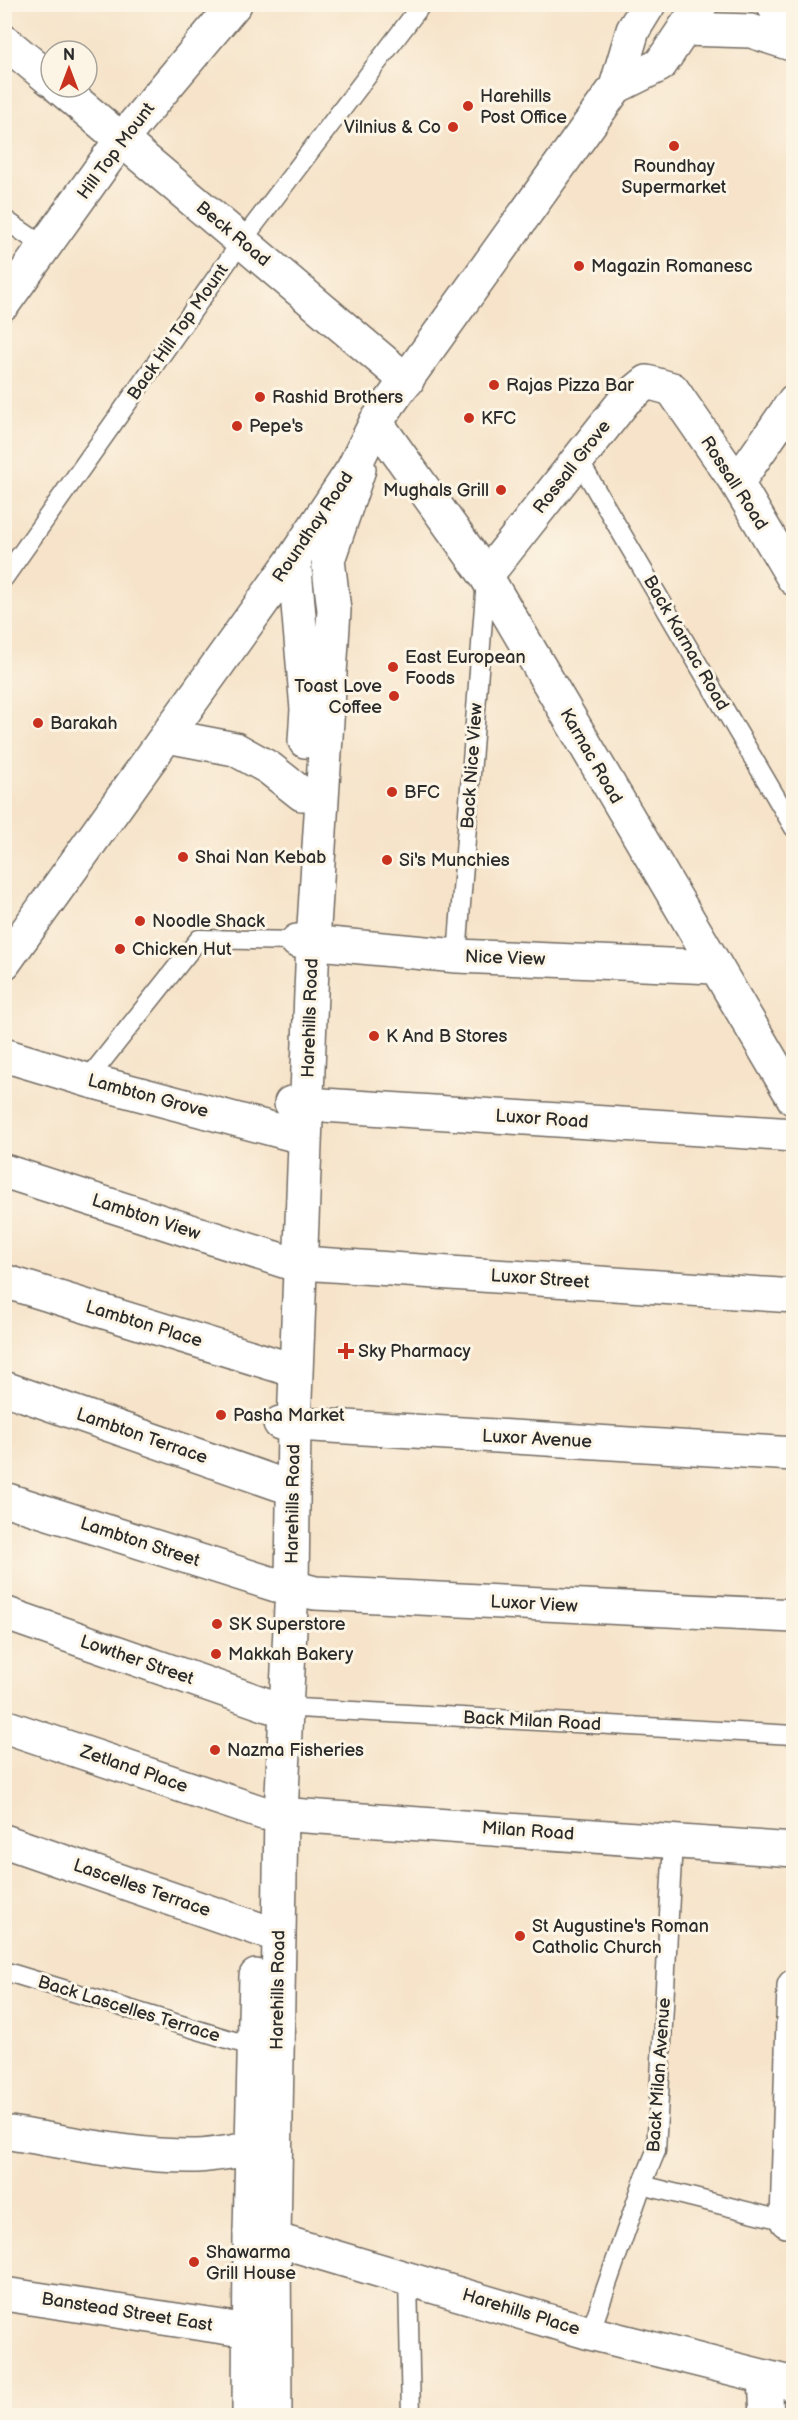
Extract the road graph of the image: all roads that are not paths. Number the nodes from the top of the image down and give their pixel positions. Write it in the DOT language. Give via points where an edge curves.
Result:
graph roads {
  1 [pos="235,4"];
  2 [pos="422,4"];
  3 [pos="650,4"];
  4 [pos="773,4"];
  5 [pos="693,17"];
  6 [pos="4,41"];
  7 [pos="794,44"];
  8 [pos="39,70"];
  9 [pos="615,87"];
  10 [pos="73,99"];
  11 [pos="121,140"];
  12 [pos="4,219"];
  13 [pos="242,241"];
  14 [pos="45,247"];
  15 [pos="4,303"];
  16 [pos="407,381"];
  17 [pos="672,390"];
  18 [pos="794,401"];
  19 [pos="376,422"];
  20 [pos="578,459"];
  21 [pos="737,483"];
  22 [pos="294,558"];
  23 [pos="486,576"];
  24 [pos="4,578"];
  25 [pos="794,579"];
  26 [pos="167,736"];
  27 [pos="302,794"];
  28 [pos="794,828"];
  29 [pos="305,942"];
  30 [pos="457,956"];
  31 [pos="4,963"];
  32 [pos="714,967"];
  33 [pos="4,1055"];
  34 [pos="87,1080"];
  35 [pos="794,1099"];
  36 [pos="296,1114"];
  37 [pos="794,1135"];
  38 [pos="4,1171"];
  39 [pos="294,1262"];
  40 [pos="4,1281"];
  41 [pos="794,1296"];
  42 [pos="283,1367"];
  43 [pos="4,1388"];
  44 [pos="287,1424"];
  45 [pos="794,1454"];
  46 [pos="279,1484"];
  47 [pos="4,1499"];
  48 [pos="284,1586"];
  49 [pos="4,1613"];
  50 [pos="794,1616"];
  51 [pos="278,1706"];
  52 [pos="4,1726"];
  53 [pos="794,1736"];
  54 [pos="272,1813"];
  55 [pos="4,1841"];
  56 [pos="673,1842"];
  57 [pos="794,1850"];
  58 [pos="268,1932"];
  59 [pos="4,1971"];
  60 [pos="794,1986"];
  61 [pos="254,2048"];
  62 [pos="4,2132"];
  63 [pos="252,2149"];
  64 [pos="642,2186"];
  65 [pos="790,2222"];
  66 [pos="262,2235"];
  67 [pos="408,2278"];
  68 [pos="4,2294"];
  69 [pos="249,2331"];
  70 [pos="590,2333"];
  71 [pos="779,2381"];
  72 [pos="249,2415"];
  73 [pos="275,2415"];
  74 [pos="411,2415"];
  75 [pos="766,2415"];
  1 -- 11 [label="street, Hill Top Mount"];
  2 -- 13 [label="lane, Back Hill Top Mount"];
  3 -- 9 [label="street" via="633,30"];
  4 -- 7 [label="street"];
  5 -- 7 [label="street"];
  5 -- 9 [label="street" via="660,65"];
  6 -- 8 [label="street"];
  9 -- 16 [label="street, Roundhay Road"];
  10 -- 11 [label="street, Beck Road"];
  11 -- 13 [label="street, Beck Road"];
  11 -- 14 [label="street, Hill Top Mount"];
  12 -- 14 [label="lane"];
  13 -- 16 [label="street, Beck Road"];
  13 -- 24 [label="lane, Back Hill Top Mount"];
  14 -- 15 [label="street, Hill Top Mount"];
  16 -- 19 [label="street, Roundhay Road"];
  17 -- 20 [label="street, Rossall Grove" via="647,382 625,400"];
  17 -- 21 [label="street, Rossall Road"];
  18 -- 21 [label="street"];
  19 -- 22 [label="street, Roundhay Road" via="353,469"];
  19 -- 23 [label="street, Karnac Road"];
  19 -- 29 [label="street, Harehills Road" via="328,560 334,609"];
  20 -- 23 [label="street, Rossall Grove"];
  20 -- 28 [label="lane, Back Karnac Road"];
  21 -- 25 [label="street, Rossall Road"];
  22 -- 26 [label="street, Roundhay Road"];
  22 -- 27 [label="street, Harehills Road" via="306,710"];
  23 -- 30 [label="lane, Back Nice View"];
  23 -- 32 [label="street, Karnac Road"];
  26 -- 27 [label="street" via="235,749 269,768"];
  26 -- 31 [label="street, Roundhay Road"];
  27 -- 29 [label="street, Harehills Road"];
  29 -- 30 [label="street, Nice View"];
  29 -- 34 [label="lane" via="199,939"];
  29 -- 36 [label="street, Harehills Road"];
  30 -- 32 [label="street, Nice View"];
  32 -- 35 [label="street, Karnac Road"];
  33 -- 34 [label="street, Lambton Grove"];
  34 -- 36 [label="street, Lambton Grove"];
  36 -- 37 [label="street, Luxor Road"];
  36 -- 39 [label="street, Harehills Road"];
  38 -- 39 [label="street, Lambton View"];
  39 -- 41 [label="street, Luxor Street"];
  39 -- 42 [label="street, Harehills Road"];
  39 -- 44 [label="street, Harehills Road"];
  40 -- 42 [label="street, Lambton Place"];
  42 -- 44 [label="street, Harehills Road"];
  43 -- 46 [label="street, Lambton Terrace"];
  44 -- 45 [label="street, Luxor Avenue"];
  44 -- 46 [label="street, Harehills Road"];
  44 -- 48 [label="street, Harehills Road"];
  46 -- 48 [label="street, Harehills Road"];
  47 -- 48 [label="street, Lambton Street"];
  48 -- 50 [label="street, Luxor View" via="315,1593"];
  48 -- 51 [label="street, Harehills Road"];
  49 -- 51 [label="street, Lowther Street"];
  51 -- 53 [label="lane, Back Milan Road"];
  51 -- 54 [label="street, Harehills Road"];
  52 -- 54 [label="street, Zetland Place"];
  54 -- 56 [label="street, Milan Road"];
  54 -- 58 [label="street, Harehills Road"];
  55 -- 58 [label="street, Lascelles Terrace"];
  56 -- 57 [label="street, Milan Road"];
  56 -- 64 [label="lane, Back Milan Avenue" via="656,2151"];
  58 -- 61 [label="street, Harehills Road"];
  58 -- 66 [label="street, Harehills Road"];
  59 -- 61 [label="lane, Back Lascelles Terrace"];
  60 -- 65 [label="street"];
  61 -- 63 [label="street, Harehills Road"];
  62 -- 63 [label="street" via="126,2152 198,2156"];
  63 -- 66 [label="street, Harehills Road"];
  64 -- 65 [label="lane"];
  64 -- 70 [label="lane, Back Milan Avenue"];
  66 -- 67 [label="street, Harehills Place"];
  66 -- 69 [label="street, Harehills Road"];
  66 -- 73 [label="street, Harehills Road"];
  67 -- 70 [label="street, Harehills Place"];
  67 -- 74 [label="lane"];
  68 -- 69 [label="street, Banstead Street East"];
  69 -- 72 [label="street, Harehills Road"];
  70 -- 71 [label="street, Harehills Place"];
  71 -- 75 [label="street"];
}
